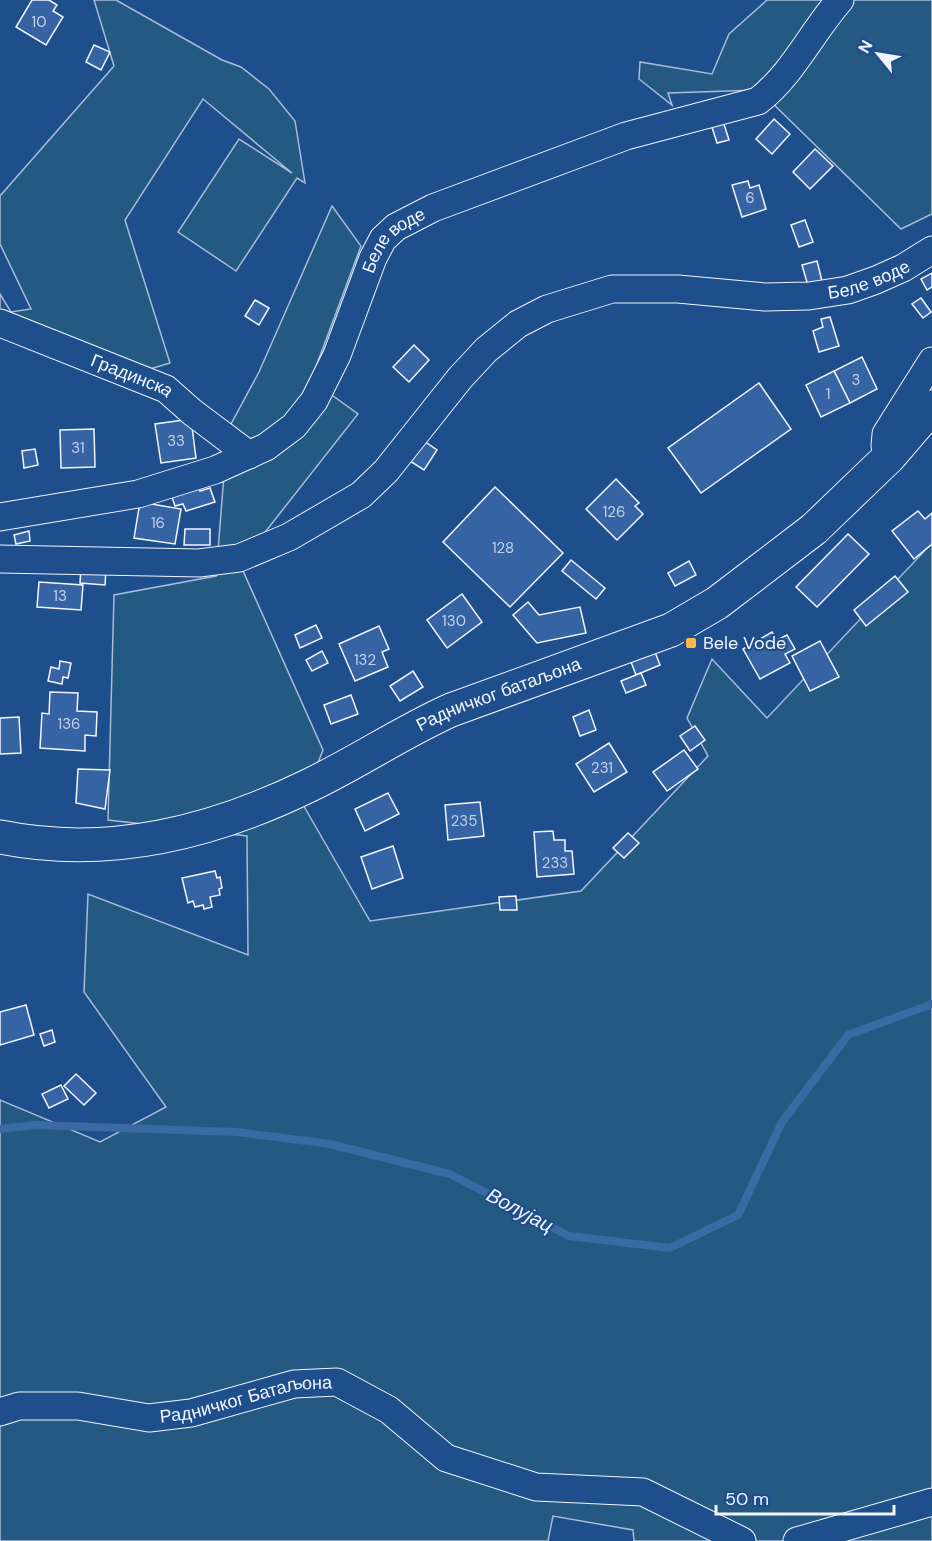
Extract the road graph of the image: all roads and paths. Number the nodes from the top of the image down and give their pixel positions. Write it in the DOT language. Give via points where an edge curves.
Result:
graph roads {
  1 [pos="840,0"];
  2 [pos="932,250"];
  3 [pos="0,323"];
  4 [pos="932,361"];
  5 [pos="932,407"];
  6 [pos="249,455"];
  7 [pos="889,457"];
  8 [pos="0,517"];
  9 [pos="0,559"];
  10 [pos="0,837"];
  11 [pos="0,1412"];
  12 [pos="932,1502"];
  13 [pos="742,1541"];
  14 [pos="797,1541"];
  1 -- 6 [label="street, Беле воде" via="790,70 758,101 626,136 433,208 396,227 383,239 373,258 337,355 314,401 294,426"];
  2 -- 9 [label="street, Беле воде" via="876,280 848,290 809,296 612,288 547,309 518,324 486,350 386,471 361,495 289,537 239,558 199,563"];
  3 -- 6 [label="street, Градинска" via="166,389"];
  4 -- 7 [label="street" via="886,434"];
  5 -- 7 [label="main road, Радничког батаљона"];
  6 -- 8 [label="street, Беле воде" via="138,494"];
  7 -- 10 [label="main road, Радничког батаљона" via="814,529 717,603 671,630 451,710 278,800 193,831 157,838 65,845"];
  11 -- 13 [label="street, Радничког Батаљона" via="19,1406 78,1406 149,1419 191,1413 294,1383 337,1382 389,1410 446,1458 536,1487 643,1492"];
  12 -- 14 [label="street"];
}
